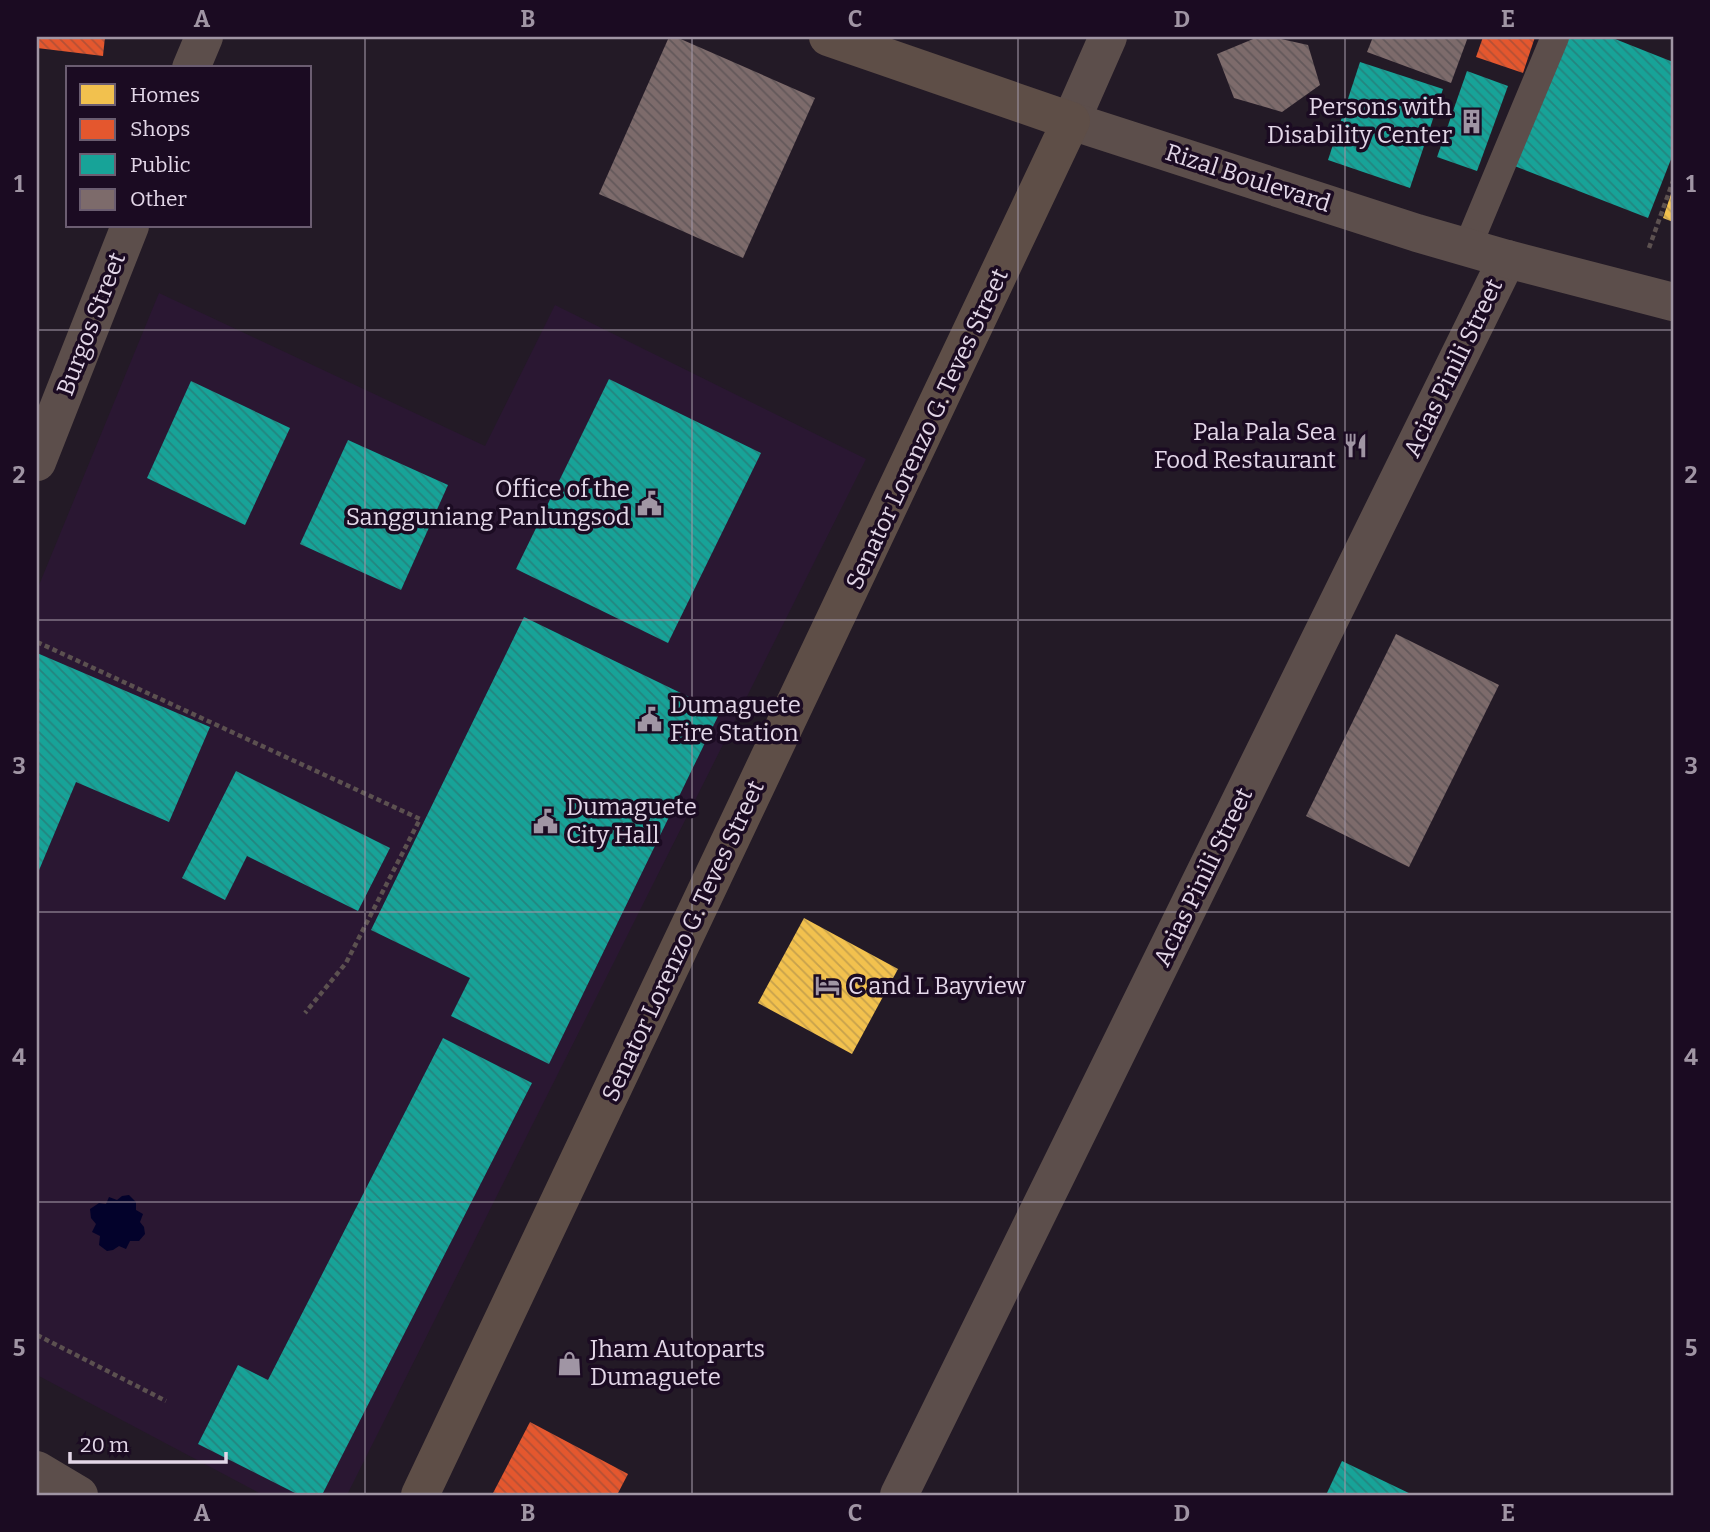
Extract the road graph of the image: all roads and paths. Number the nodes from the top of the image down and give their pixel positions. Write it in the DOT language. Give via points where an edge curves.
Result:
graph roads {
  1 [pos="204,37"];
  2 [pos="828,37"];
  3 [pos="1108,37"];
  4 [pos="1555,37"];
  5 [pos="192,66"];
  6 [pos="1071,121"];
  7 [pos="1673,181"];
  8 [pos="129,228"];
  9 [pos="1467,248"];
  10 [pos="1507,259"];
  11 [pos="1633,292"];
  12 [pos="1673,302"];
  13 [pos="37,462"];
  14 [pos="37,642"];
  15 [pos="305,1013"];
  16 [pos="37,1335"];
  17 [pos="166,1401"];
  18 [pos="37,1470"];
  19 [pos="79,1495"];
  20 [pos="420,1495"];
  21 [pos="899,1495"];
  1 -- 5 [label="street"];
  2 -- 6 [label="main road, Rizal Boulevard"];
  3 -- 6 [label="street"];
  4 -- 9 [label="lane"];
  6 -- 9 [label="street, Rizal Boulevard"];
  6 -- 20 [label="main road, Senator Lorenzo G. Teves Street"];
  7 -- 11 [label="path"];
  8 -- 13 [label="street, Burgos Street"];
  9 -- 10 [label="street, Rizal Boulevard"];
  10 -- 11 [label="street, Rizal Boulevard"];
  10 -- 21 [label="street, Acias Pinili Street"];
  11 -- 12 [label="street, Rizal Boulevard"];
  14 -- 15 [label="path" via="420,819 346,963"];
  16 -- 17 [label="path"];
  18 -- 19 [label="street"];
}
